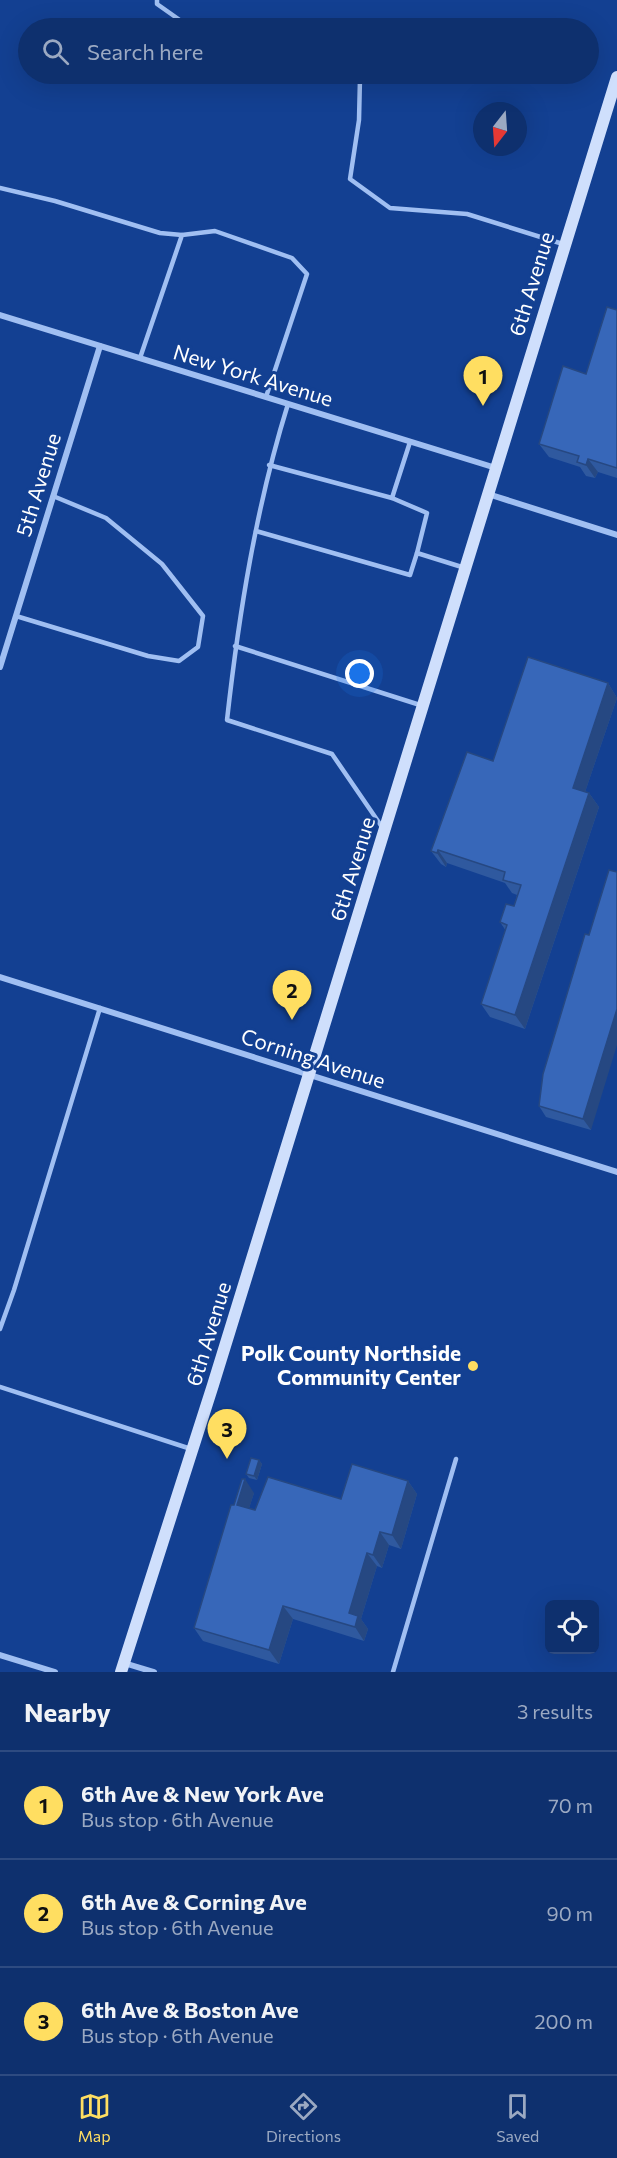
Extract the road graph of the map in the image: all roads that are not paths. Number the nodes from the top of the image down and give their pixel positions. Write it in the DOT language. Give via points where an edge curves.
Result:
graph roads {
  1 [pos="157,0"];
  2 [pos="177,18"];
  3 [pos="617,77"];
  4 [pos="360,84"];
  5 [pos="0,188"];
  6 [pos="182,235"];
  7 [pos="565,245"];
  8 [pos="0,315"];
  9 [pos="100,346"];
  10 [pos="140,358"];
  11 [pos="266,397"];
  12 [pos="288,404"];
  13 [pos="410,442"];
  14 [pos="269,465"];
  15 [pos="496,468"];
  16 [pos="488,494"];
  17 [pos="53,496"];
  18 [pos="392,498"];
  19 [pos="256,531"];
  20 [pos="617,535"];
  21 [pos="417,553"];
  22 [pos="465,568"];
  23 [pos="16,616"];
  24 [pos="235,646"];
  25 [pos="0,667"];
  26 [pos="423,705"];
  27 [pos="385,832"];
  28 [pos="0,977"];
  29 [pos="100,1008"];
  30 [pos="309,1075"];
  31 [pos="617,1172"];
  32 [pos="0,1329"];
  33 [pos="0,1387"];
  34 [pos="193,1450"];
  35 [pos="456,1459"];
  36 [pos="0,1655"];
  37 [pos="123,1667"];
  38 [pos="55,1672"];
  39 [pos="154,1672"];
  40 [pos="393,1672"];
  1 -- 2 [label="lane"];
  3 -- 7 [label="main road, 6th Avenue"];
  4 -- 7 [label="lane" via="350,179 390,208 467,214"];
  5 -- 6 [label="lane" via="160,233"];
  6 -- 10 [label="lane"];
  6 -- 11 [label="lane" via="215,231 292,258 308,274"];
  7 -- 15 [label="main road, 6th Avenue"];
  8 -- 9 [label="street, New York Avenue"];
  9 -- 10 [label="street, New York Avenue"];
  9 -- 17 [label="street, 5th Avenue"];
  10 -- 11 [label="street, New York Avenue"];
  11 -- 12 [label="street, New York Avenue"];
  12 -- 13 [label="street, New York Avenue"];
  12 -- 14 [label="lane"];
  13 -- 15 [label="street, New York Avenue"];
  13 -- 18 [label="lane"];
  14 -- 18 [label="lane"];
  14 -- 19 [label="lane"];
  15 -- 16 [label="main road, 6th Avenue"];
  16 -- 20 [label="street"];
  16 -- 22 [label="main road, 6th Avenue"];
  17 -- 23 [label="street, 5th Avenue"];
  17 -- 23 [label="lane" via="106,518 162,564 203,616 198,646 179,661 148,656"];
  18 -- 21 [label="lane" via="427,513"];
  19 -- 21 [label="lane" via="410,575"];
  19 -- 24 [label="lane"];
  21 -- 22 [label="lane"];
  22 -- 26 [label="main road, 6th Avenue"];
  23 -- 25 [label="street, 5th Avenue"];
  24 -- 26 [label="lane"];
  24 -- 27 [label="lane" via="226,720 332,754"];
  26 -- 27 [label="main road, 6th Avenue"];
  27 -- 30 [label="main road, 6th Avenue"];
  28 -- 29 [label="street, Corning Avenue"];
  29 -- 30 [label="street, Corning Avenue"];
  29 -- 32 [label="lane"];
  30 -- 31 [label="street, Corning Avenue"];
  30 -- 34 [label="main road, 6th Avenue"];
  33 -- 34 [label="lane"];
  34 -- 37 [label="main road, 6th Avenue"];
  35 -- 40 [label="lane"];
  36 -- 38 [label="street"];
  37 -- 39 [label="street"];
}
